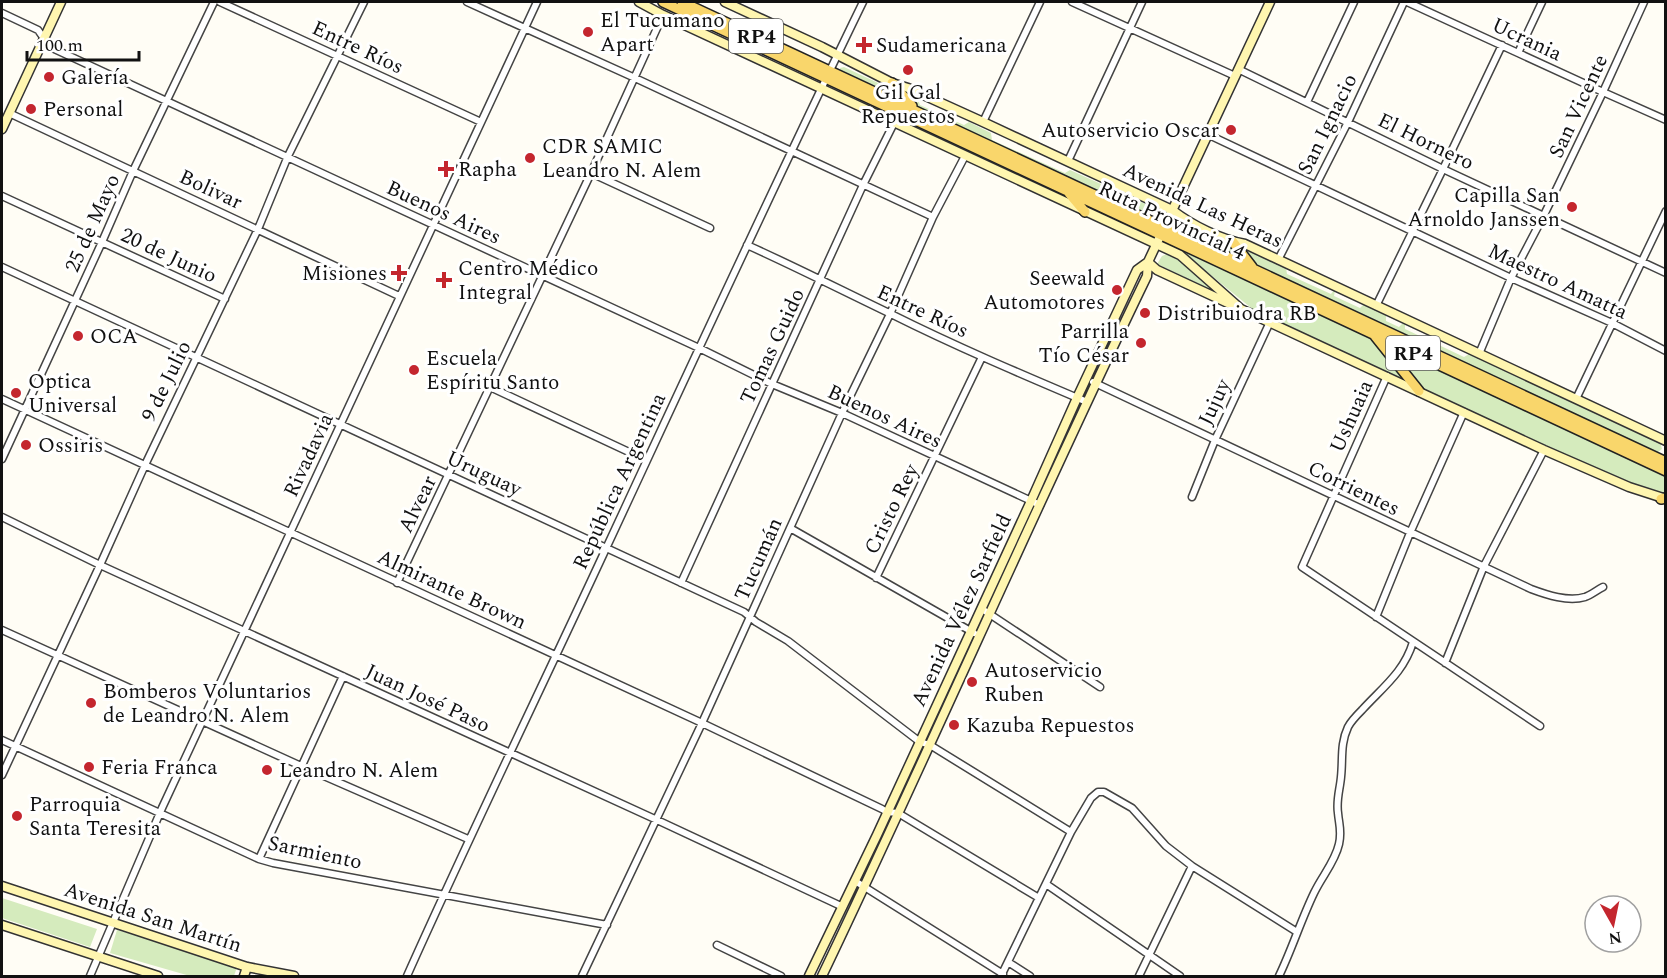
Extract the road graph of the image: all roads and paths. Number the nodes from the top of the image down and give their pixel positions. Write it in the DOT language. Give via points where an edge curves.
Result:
graph roads {
  1 [pos="61,2"];
  2 [pos="214,2"];
  3 [pos="220,2"];
  4 [pos="364,2"];
  5 [pos="467,2"];
  6 [pos="537,2"];
  7 [pos="639,2"];
  8 [pos="663,2"];
  9 [pos="682,2"];
  10 [pos="725,2"];
  11 [pos="863,2"];
  12 [pos="1040,2"];
  13 [pos="1072,2"];
  14 [pos="1142,2"];
  15 [pos="1270,2"];
  16 [pos="1354,2"];
  17 [pos="1406,2"];
  18 [pos="1542,2"];
  19 [pos="1644,2"];
  20 [pos="2,13"];
  21 [pos="663,15"];
  22 [pos="1130,27"];
  23 [pos="525,28"];
  24 [pos="44,37"];
  25 [pos="1502,45"];
  26 [pos="1518,53"];
  27 [pos="837,55"];
  28 [pos="339,56"];
  29 [pos="1236,73"];
  30 [pos="828,74"];
  31 [pos="635,78"];
  32 [pos="892,83"];
  33 [pos="821,89"];
  34 [pos="1603,92"];
  35 [pos="167,101"];
  36 [pos="1307,102"];
  37 [pos="916,111"];
  38 [pos="9,113"];
  39 [pos="1665,120"];
  40 [pos="481,122"];
  41 [pos="983,122"];
  42 [pos="1348,122"];
  43 [pos="894,123"];
  44 [pos="2,126"];
  45 [pos="1207,134"];
  46 [pos="791,151"];
  47 [pos="288,156"];
  48 [pos="964,156"];
  49 [pos="1068,162"];
  50 [pos="1443,169"];
  51 [pos="134,171"];
  52 [pos="591,173"];
  53 [pos="863,185"];
  54 [pos="1315,185"];
  55 [pos="1067,191"];
  56 [pos="2,196"];
  57 [pos="1172,210"];
  58 [pos="1665,210"];
  59 [pos="1085,212"];
  60 [pos="1544,215"];
  61 [pos="933,217"];
  62 [pos="433,226"];
  63 [pos="710,228"];
  64 [pos="258,229"];
  65 [pos="1413,230"];
  66 [pos="1162,231"];
  67 [pos="102,242"];
  68 [pos="1233,242"];
  69 [pos="747,245"];
  70 [pos="1156,245"];
  71 [pos="1278,260"];
  72 [pos="1642,261"];
  73 [pos="1148,262"];
  74 [pos="2,267"];
  75 [pos="1253,269"];
  76 [pos="1665,273"];
  77 [pos="542,276"];
  78 [pos="1511,278"];
  79 [pos="820,279"];
  80 [pos="399,296"];
  81 [pos="225,299"];
  82 [pos="74,300"];
  83 [pos="1376,306"];
  84 [pos="1241,309"];
  85 [pos="890,314"];
  86 [pos="1270,322"];
  87 [pos="1612,323"];
  88 [pos="1373,334"];
  89 [pos="699,348"];
  90 [pos="1665,351"];
  91 [pos="1479,354"];
  92 [pos="982,357"];
  93 [pos="196,358"];
  94 [pos="1387,376"];
  95 [pos="1086,379"];
  96 [pos="1095,383"];
  97 [pos="772,384"];
  98 [pos="490,387"];
  99 [pos="1419,391"];
  100 [pos="1077,398"];
  101 [pos="2,399"];
  102 [pos="1576,399"];
  103 [pos="1087,402"];
  104 [pos="24,410"];
  105 [pos="1464,412"];
  106 [pos="842,413"];
  107 [pos="341,424"];
  108 [pos="1215,440"];
  109 [pos="1665,441"];
  110 [pos="1544,450"];
  111 [pos="934,458"];
  112 [pos="1663,458"];
  113 [pos="2,459"];
  114 [pos="646,460"];
  115 [pos="145,465"];
  116 [pos="1665,471"];
  117 [pos="449,476"];
  118 [pos="1333,495"];
  119 [pos="1192,497"];
  120 [pos="1664,499"];
  121 [pos="1035,503"];
  122 [pos="2,517"];
  123 [pos="790,528"];
  124 [pos="291,532"];
  125 [pos="1410,532"];
  126 [pos="606,549"];
  127 [pos="100,565"];
  128 [pos="1484,566"];
  129 [pos="876,578"];
  130 [pos="398,583"];
  131 [pos="681,583"];
  132 [pos="1603,587"];
  133 [pos="986,611"];
  134 [pos="751,617"];
  135 [pos="1376,617"];
  136 [pos="2,630"];
  137 [pos="971,631"];
  138 [pos="244,632"];
  139 [pos="980,636"];
  140 [pos="1413,642"];
  141 [pos="58,656"];
  142 [pos="556,656"];
  143 [pos="1445,663"];
  144 [pos="343,676"];
  145 [pos="1100,687"];
  146 [pos="202,721"];
  147 [pos="702,723"];
  148 [pos="1540,726"];
  149 [pos="2,740"];
  150 [pos="920,742"];
  151 [pos="930,745"];
  152 [pos="15,746"];
  153 [pos="509,753"];
  154 [pos="300,766"];
  155 [pos="2,775"];
  156 [pos="887,812"];
  157 [pos="160,813"];
  158 [pos="898,813"];
  159 [pos="657,820"];
  160 [pos="1071,832"];
  161 [pos="468,839"];
  162 [pos="259,859"];
  163 [pos="1192,866"];
  164 [pos="855,881"];
  165 [pos="1046,884"];
  166 [pos="2,886"];
  167 [pos="865,886"];
  168 [pos="444,894"];
  169 [pos="1039,898"];
  170 [pos="843,907"];
  171 [pos="111,923"];
  172 [pos="2,925"];
  173 [pos="607,925"];
  174 [pos="1297,932"];
  175 [pos="717,945"];
  176 [pos="1149,955"];
  177 [pos="99,957"];
  178 [pos="1008,962"];
  179 [pos="247,967"];
  180 [pos="1002,975"];
  181 [pos="90,976"];
  182 [pos="158,976"];
  183 [pos="244,976"];
  184 [pos="294,976"];
  185 [pos="407,976"];
  186 [pos="582,976"];
  187 [pos="781,976"];
  188 [pos="809,976"];
  189 [pos="822,976"];
  190 [pos="1030,976"];
  191 [pos="1139,976"];
  192 [pos="1179,976"];
  193 [pos="1279,976"];
  1 -- 24 [label="main road"];
  2 -- 35 [label="street, 25 de Mayo"];
  3 -- 28 [label="street, Entre Ríos"];
  4 -- 28 [label="street, 9 de Julio"];
  5 -- 23 [label="street"];
  6 -- 23 [label="street, Rivadavia"];
  7 -- 21 [label="main road"];
  8 -- 30 [label="main road, Ruta Provincial 4 / RP4"];
  9 -- 30 [label="main road, Ruta Provincial 4 / RP4"];
  10 -- 27 [label="main road, Avenida Las Heras"];
  11 -- 27 [label="street, República Argentina"];
  12 -- 41 [label="street"];
  13 -- 22 [label="street"];
  14 -- 22 [label="street"];
  15 -- 29 [label="main road, Avenida Vélez Sarfield"];
  16 -- 36 [label="street"];
  17 -- 25 [label="street, Ucrania"];
  17 -- 42 [label="street, San Ignacio"];
  18 -- 26 [label="street"];
  19 -- 34 [label="street, San Vicente"];
  20 -- 24 [label="street, Buenos Aires" via="38,30"];
  21 -- 31 [label="street, Alvear"];
  21 -- 33 [label="main road"];
  22 -- 29 [label="street"];
  22 -- 49 [label="street"];
  23 -- 31 [label="street"];
  23 -- 40 [label="street, Rivadavia"];
  24 -- 35 [label="street, Buenos Aires" via="50,47"];
  24 -- 38 [label="main road"];
  25 -- 26 [label="street, Ucrania"];
  25 -- 50 [label="street"];
  26 -- 34 [label="street, Ucrania"];
  27 -- 30 [label="street, República Argentina"];
  27 -- 32 [label="main road, Avenida Las Heras"];
  28 -- 40 [label="street, Entre Ríos"];
  28 -- 47 [label="street, 9 de Julio"];
  29 -- 36 [label="street, El Hornero"];
  29 -- 45 [label="main road, Avenida Vélez Sarfield"];
  30 -- 33 [label="street, República Argentina"];
  30 -- 37 [label="main road, Ruta Provincial 4 / RP4"];
  30 -- 55 [label="main road, Ruta Provincial 4 / RP4"];
  31 -- 46 [label="street"];
  31 -- 52 [label="street, Alvear"];
  32 -- 37 [label="main road"];
  32 -- 41 [label="main road, Avenida Las Heras"];
  33 -- 43 [label="main road"];
  33 -- 46 [label="street, República Argentina"];
  34 -- 39 [label="street, Ucrania"];
  34 -- 60 [label="street, San Vicente"];
  35 -- 47 [label="street, Buenos Aires"];
  35 -- 51 [label="street, 25 de Mayo"];
  36 -- 42 [label="street, El Hornero"];
  37 -- 66 [label="main road, Ruta Provincial 4 / RP4"];
  38 -- 44 [label="main road"];
  38 -- 51 [label="street, Bolivar"];
  40 -- 62 [label="street, Rivadavia"];
  41 -- 49 [label="main road, Avenida Las Heras"];
  42 -- 50 [label="street, El Hornero"];
  42 -- 54 [label="street, San Ignacio"];
  43 -- 48 [label="main road"];
  43 -- 53 [label="street, Tomas Guido"];
  45 -- 54 [label="street, Maestro Amatta"];
  45 -- 57 [label="main road, Avenida Vélez Sarfield"];
  46 -- 53 [label="street"];
  46 -- 69 [label="street, República Argentina"];
  47 -- 62 [label="street, Buenos Aires"];
  47 -- 64 [label="street, 9 de Julio"];
  48 -- 59 [label="main road"];
  48 -- 61 [label="street, Tucumán"];
  49 -- 57 [label="main road, Avenida Las Heras"];
  50 -- 60 [label="street, El Hornero"];
  50 -- 65 [label="street"];
  51 -- 64 [label="street, Bolivar"];
  51 -- 67 [label="street, 25 de Mayo"];
  52 -- 63 [label="street"];
  52 -- 77 [label="street, Alvear"];
  53 -- 61 [label="street"];
  53 -- 79 [label="street, Tomas Guido"];
  54 -- 65 [label="street, Maestro Amatta"];
  54 -- 71 [label="street, San Ignacio"];
  55 -- 59 [label="main road"];
  55 -- 66 [label="main road, Ruta Provincial 4 / RP4"];
  56 -- 67 [label="street, 20 de Junio"];
  57 -- 66 [label="main road, Avenida Vélez Sarfield"];
  57 -- 68 [label="main road, Avenida Las Heras / RP4"];
  58 -- 72 [label="street"];
  59 -- 70 [label="main road"];
  60 -- 72 [label="street, El Hornero"];
  60 -- 78 [label="street, San Vicente"];
  61 -- 85 [label="street, Tucumán"];
  62 -- 77 [label="street, Buenos Aires"];
  62 -- 80 [label="street, Rivadavia"];
  64 -- 80 [label="street, Bolivar"];
  64 -- 81 [label="street, 9 de Julio"];
  65 -- 78 [label="street, Maestro Amatta"];
  65 -- 83 [label="street"];
  66 -- 70 [label="main road, Avenida Vélez Sarfield"];
  66 -- 75 [label="main road, Ruta Provincial 4 / RP4"];
  66 -- 88 [label="main road, Ruta Provincial 4 / RP4"];
  67 -- 81 [label="street, 20 de Junio"];
  67 -- 82 [label="street, 25 de Mayo"];
  68 -- 71 [label="main road, Avenida Las Heras / RP4"];
  68 -- 75 [label="main road"];
  69 -- 79 [label="street, Entre Ríos"];
  69 -- 89 [label="street, República Argentina"];
  70 -- 73 [label="main road, Avenida Vélez Sarfield"];
  70 -- 84 [label="main road" via="1180,255"];
  71 -- 83 [label="main road, Avenida Las Heras / RP4"];
  72 -- 76 [label="street, El Hornero"];
  72 -- 87 [label="street"];
  73 -- 84 [label="main road" via="1157,270"];
  73 -- 95 [label="main road, Avenida Vélez Sarfield" via="1137,270"];
  73 -- 96 [label="main road, Avenida Vélez Sarfield" via="1147,276"];
  74 -- 82 [label="street, Uruguay"];
  75 -- 112 [label="main road, Ruta Provincial 4 / RP4"];
  77 -- 89 [label="street, Buenos Aires"];
  77 -- 98 [label="street, Alvear"];
  78 -- 87 [label="street, Maestro Amatta"];
  78 -- 91 [label="street, San Vicente"];
  79 -- 85 [label="street, Entre Ríos"];
  79 -- 97 [label="street, Tomas Guido"];
  80 -- 107 [label="street, Rivadavia"];
  81 -- 93 [label="street, 9 de Julio"];
  82 -- 93 [label="street, Uruguay"];
  82 -- 104 [label="street, 25 de Mayo"];
  83 -- 91 [label="main road, Avenida Las Heras / RP4"];
  84 -- 86 [label="main road"];
  85 -- 92 [label="street, Entre Ríos"];
  85 -- 106 [label="street, Tucumán"];
  86 -- 94 [label="main road"];
  86 -- 108 [label="street, Jujuy"];
  87 -- 90 [label="street, Maestro Amatta"];
  87 -- 102 [label="street"];
  88 -- 99 [label="main road"];
  88 -- 116 [label="main road, Ruta Provincial 4 / RP4"];
  89 -- 97 [label="street, Buenos Aires"];
  89 -- 114 [label="street, República Argentina"];
  91 -- 102 [label="main road, Avenida Las Heras / RP4"];
  92 -- 100 [label="street, Entre Ríos"];
  92 -- 111 [label="street, Cristo Rey"];
  93 -- 107 [label="street, Uruguay"];
  93 -- 115 [label="street, 9 de Julio"];
  94 -- 99 [label="main road"];
  94 -- 118 [label="street, Ushuaia"];
  95 -- 96 [label="street, Corrientes"];
  95 -- 100 [label="main road, Avenida Vélez Sarfield"];
  96 -- 103 [label="main road, Avenida Vélez Sarfield"];
  96 -- 108 [label="street, Corrientes"];
  97 -- 106 [label="street, Buenos Aires"];
  97 -- 131 [label="street, Tomas Guido"];
  98 -- 114 [label="street"];
  98 -- 117 [label="street, Alvear"];
  99 -- 105 [label="main road"];
  100 -- 103 [label="street, Entre Ríos"];
  100 -- 121 [label="main road, Avenida Vélez Sarfield"];
  101 -- 104 [label="street, Almirante Brown"];
  102 -- 109 [label="main road, Avenida Las Heras / RP4"];
  103 -- 121 [label="main road, Avenida Vélez Sarfield"];
  104 -- 113 [label="street, 25 de Mayo"];
  104 -- 115 [label="street, Almirante Brown"];
  105 -- 110 [label="main road"];
  105 -- 125 [label="street"];
  106 -- 111 [label="street, Buenos Aires"];
  106 -- 123 [label="street, Tucumán"];
  107 -- 117 [label="street, Uruguay"];
  107 -- 124 [label="street, Rivadavia"];
  108 -- 118 [label="street, Corrientes"];
  108 -- 119 [label="street, Jujuy"];
  110 -- 120 [label="main road" via="1629,488"];
  110 -- 128 [label="street"];
  111 -- 121 [label="street, Buenos Aires"];
  111 -- 129 [label="street, Cristo Rey"];
  114 -- 126 [label="street, República Argentina"];
  115 -- 124 [label="street, Almirante Brown"];
  115 -- 127 [label="street, 9 de Julio"];
  117 -- 126 [label="street, Uruguay"];
  117 -- 130 [label="street, Alvear"];
  118 -- 125 [label="street, Corrientes"];
  118 -- 135 [label="street, Ushuaia" via="1302,567"];
  121 -- 133 [label="main road, Avenida Vélez Sarfield"];
  122 -- 127 [label="street, Juan José Paso"];
  123 -- 129 [label="street"];
  123 -- 134 [label="street, Tucumán"];
  124 -- 130 [label="street, Almirante Brown"];
  124 -- 138 [label="street, Rivadavia"];
  125 -- 128 [label="street, Corrientes"];
  125 -- 135 [label="street"];
  126 -- 131 [label="street, Uruguay"];
  126 -- 142 [label="street, República Argentina"];
  127 -- 138 [label="street, Juan José Paso"];
  127 -- 141 [label="street, 9 de Julio"];
  128 -- 132 [label="street, Corrientes" via="1548,595 1585,597"];
  128 -- 143 [label="street"];
  129 -- 137 [label="street"];
  130 -- 142 [label="street, Almirante Brown"];
  131 -- 134 [label="street, Uruguay"];
  133 -- 137 [label="main road, Avenida Vélez Sarfield"];
  133 -- 139 [label="main road, Avenida Vélez Sarfield"];
  133 -- 145 [label="street"];
  134 -- 147 [label="street, Tucumán"];
  134 -- 150 [label="street, Uruguay"];
  135 -- 140 [label="street"];
  136 -- 141 [label="street"];
  137 -- 139 [label="street"];
  137 -- 150 [label="main road, Avenida Vélez Sarfield"];
  138 -- 144 [label="street, Juan José Paso"];
  138 -- 146 [label="street, Rivadavia"];
  139 -- 151 [label="main road, Avenida Vélez Sarfield"];
  140 -- 143 [label="street"];
  140 -- 174 [label="street" via="1394,677 1348,725 1342,745 1338,796 1339,845"];
  141 -- 146 [label="street"];
  141 -- 152 [label="street, 9 de Julio"];
  142 -- 147 [label="street, Almirante Brown"];
  142 -- 153 [label="street, República Argentina"];
  143 -- 148 [label="street"];
  144 -- 153 [label="street, Juan José Paso"];
  144 -- 154 [label="street"];
  146 -- 154 [label="street"];
  146 -- 157 [label="street, Rivadavia"];
  147 -- 156 [label="street, Almirante Brown"];
  147 -- 159 [label="street, Tucumán"];
  149 -- 152 [label="street, Sarmiento"];
  150 -- 151 [label="street, Uruguay"];
  150 -- 156 [label="main road, Avenida Vélez Sarfield"];
  151 -- 158 [label="main road, Avenida Vélez Sarfield"];
  151 -- 160 [label="street, Uruguay"];
  152 -- 155 [label="street, 9 de Julio"];
  152 -- 157 [label="street, Sarmiento"];
  153 -- 159 [label="street, Juan José Paso"];
  153 -- 161 [label="street, República Argentina"];
  154 -- 161 [label="street"];
  154 -- 162 [label="street"];
  156 -- 158 [label="street"];
  156 -- 164 [label="main road, Avenida Vélez Sarfield"];
  157 -- 162 [label="street, Sarmiento"];
  157 -- 171 [label="street, Rivadavia"];
  158 -- 167 [label="main road, Avenida Vélez Sarfield"];
  158 -- 169 [label="street"];
  159 -- 170 [label="street, Juan José Paso"];
  159 -- 173 [label="street, Tucumán"];
  160 -- 163 [label="street" via="1090,798 1104,792 1132,808 1166,846"];
  160 -- 165 [label="street"];
  161 -- 168 [label="street, República Argentina"];
  162 -- 168 [label="street, Sarmiento"];
  163 -- 174 [label="street"];
  163 -- 176 [label="street"];
  164 -- 167 [label="street"];
  164 -- 170 [label="main road, Avenida Vélez Sarfield"];
  165 -- 169 [label="street"];
  165 -- 176 [label="street"];
  166 -- 171 [label="main road, Avenida San Martín"];
  167 -- 180 [label="street"];
  167 -- 189 [label="main road, Avenida Vélez Sarfield"];
  168 -- 173 [label="street, Sarmiento"];
  168 -- 185 [label="street, República Argentina"];
  169 -- 178 [label="street"];
  170 -- 188 [label="main road, Avenida Vélez Sarfield"];
  171 -- 177 [label="street, Rivadavia"];
  171 -- 179 [label="main road, Avenida San Martín"];
  172 -- 177 [label="main road"];
  173 -- 186 [label="street, Tucumán"];
  174 -- 193 [label="street"];
  175 -- 187 [label="street"];
  176 -- 191 [label="street"];
  176 -- 192 [label="street"];
  177 -- 181 [label="street, Rivadavia"];
  177 -- 182 [label="main road"];
  178 -- 180 [label="street"];
  178 -- 190 [label="street"];
  179 -- 183 [label="main road"];
  179 -- 184 [label="main road, Avenida San Martín"];
}
